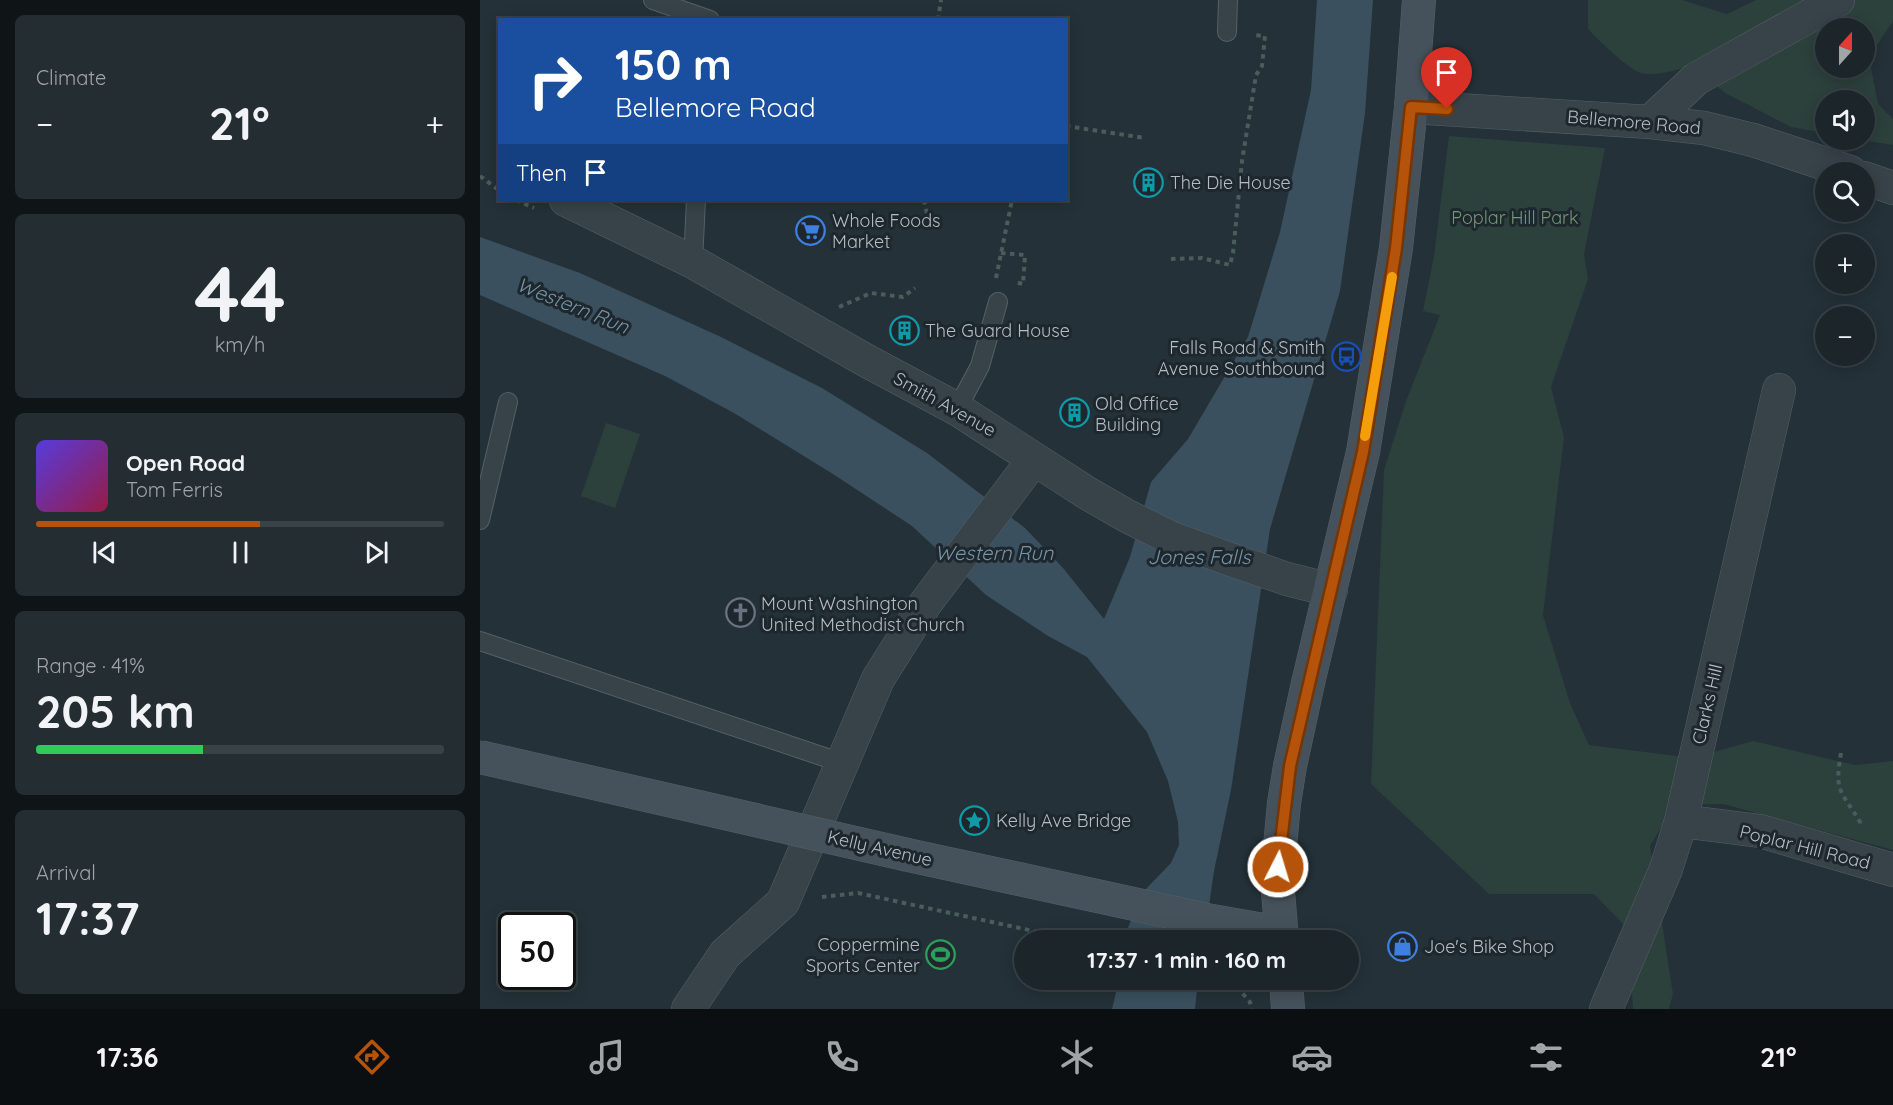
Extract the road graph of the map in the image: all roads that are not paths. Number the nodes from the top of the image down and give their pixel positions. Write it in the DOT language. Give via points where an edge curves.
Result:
graph roads {
  1 [pos="653,0"];
  2 [pos="1228,0"];
  3 [pos="1419,0"];
  4 [pos="1838,0"];
  5 [pos="705,18"];
  6 [pos="1227,33"];
  7 [pos="1411,107"];
  8 [pos="1650,122"];
  9 [pos="1820,162"];
  10 [pos="1875,182"];
  11 [pos="1893,188"];
  12 [pos="568,201"];
  13 [pos="696,201"];
  14 [pos="693,262"];
  15 [pos="998,302"];
  16 [pos="1779,390"];
  17 [pos="508,402"];
  18 [pos="957,409"];
  19 [pos="1034,459"];
  20 [pos="480,520"];
  21 [pos="1331,590"];
  22 [pos="480,641"];
  23 [pos="480,757"];
  24 [pos="842,763"];
  25 [pos="1681,821"];
  26 [pos="1893,870"];
  27 [pos="1251,930"];
  28 [pos="1281,930"];
  29 [pos="1287,990"];
  30 [pos="688,1009"];
  31 [pos="1288,1009"];
  32 [pos="1606,1009"];
  1 -- 5 [label="lane"];
  2 -- 6 [label="lane"];
  3 -- 7 [label="main road"];
  4 -- 8 [label="street" via="1696,79"];
  7 -- 8 [label="street, Bellemore Road"];
  7 -- 21 [label="main road" via="1396,248 1363,452"];
  8 -- 9 [label="street, Bellemore Road" via="1704,128"];
  10 -- 11 [label="street"];
  12 -- 14 [label="street, Smith Avenue"];
  13 -- 14 [label="lane"];
  14 -- 18 [label="street, Smith Avenue"];
  15 -- 18 [label="lane" via="980,366"];
  16 -- 25 [label="street, Clarks Hill"];
  17 -- 20 [label="lane"];
  18 -- 19 [label="street, Smith Avenue"];
  19 -- 21 [label="street, Smith Avenue" via="1087,493 1172,538 1287,579"];
  19 -- 24 [label="street" via="925,604 878,679"];
  21 -- 28 [label="main road" via="1284,803 1277,879"];
  22 -- 24 [label="lane"];
  23 -- 27 [label="main road, Kelly Avenue, bridge"];
  24 -- 30 [label="street" via="783,902 725,954"];
  25 -- 26 [label="street, Poplar Hill Road" via="1760,831"];
  25 -- 32 [label="street, Clarks Hill" via="1666,868"];
  29 -- 31 [label="main road"];
}
